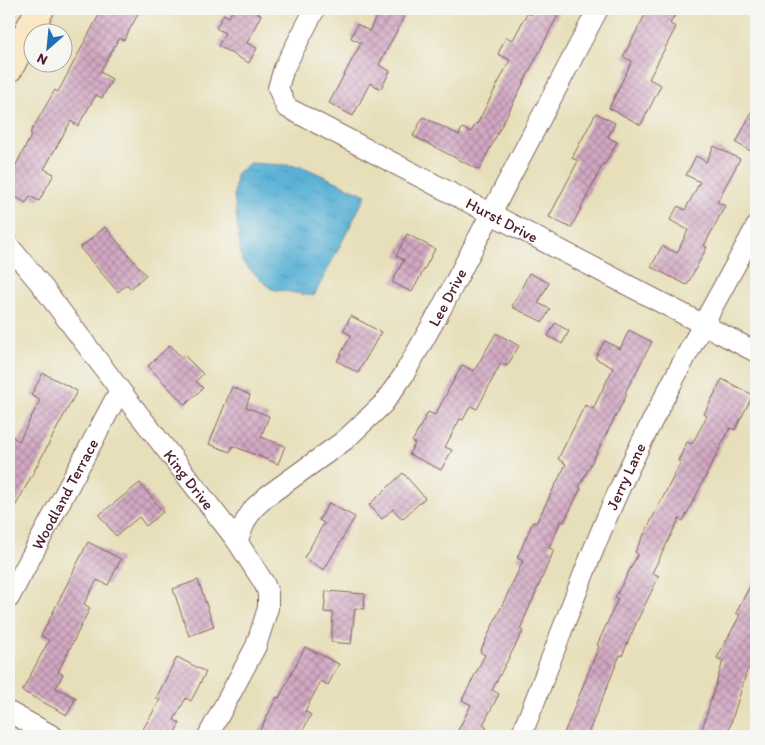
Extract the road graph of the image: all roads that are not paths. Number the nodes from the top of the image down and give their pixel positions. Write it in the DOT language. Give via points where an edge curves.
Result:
graph roads {
  1 [pos="40,9"];
  2 [pos="315,9"];
  3 [pos="598,9"];
  4 [pos="9,68"];
  5 [pos="491,215"];
  6 [pos="756,228"];
  7 [pos="9,246"];
  8 [pos="703,325"];
  9 [pos="756,352"];
  10 [pos="120,390"];
  11 [pos="237,540"];
  12 [pos="9,598"];
  13 [pos="9,712"];
  14 [pos="53,736"];
  15 [pos="208,736"];
  16 [pos="521,736"];
  1 -- 4 [label="street"];
  2 -- 5 [label="street, Hurst Drive" via="284,68 278,88 286,108"];
  3 -- 5 [label="street, Lee Drive"];
  5 -- 8 [label="street, Hurst Drive"];
  5 -- 11 [label="street, Lee Drive" via="403,376 383,404 345,440 254,508"];
  6 -- 8 [label="street, Jerry Lane"];
  7 -- 10 [label="street, King Drive"];
  8 -- 9 [label="street, Hurst Drive"];
  8 -- 16 [label="street, Jerry Lane" via="632,462 591,556"];
  10 -- 11 [label="street, King Drive"];
  10 -- 12 [label="street, Woodland Terrace"];
  11 -- 15 [label="street, King Drive" via="264,583 268,608 256,646"];
  13 -- 14 [label="street"];
}
